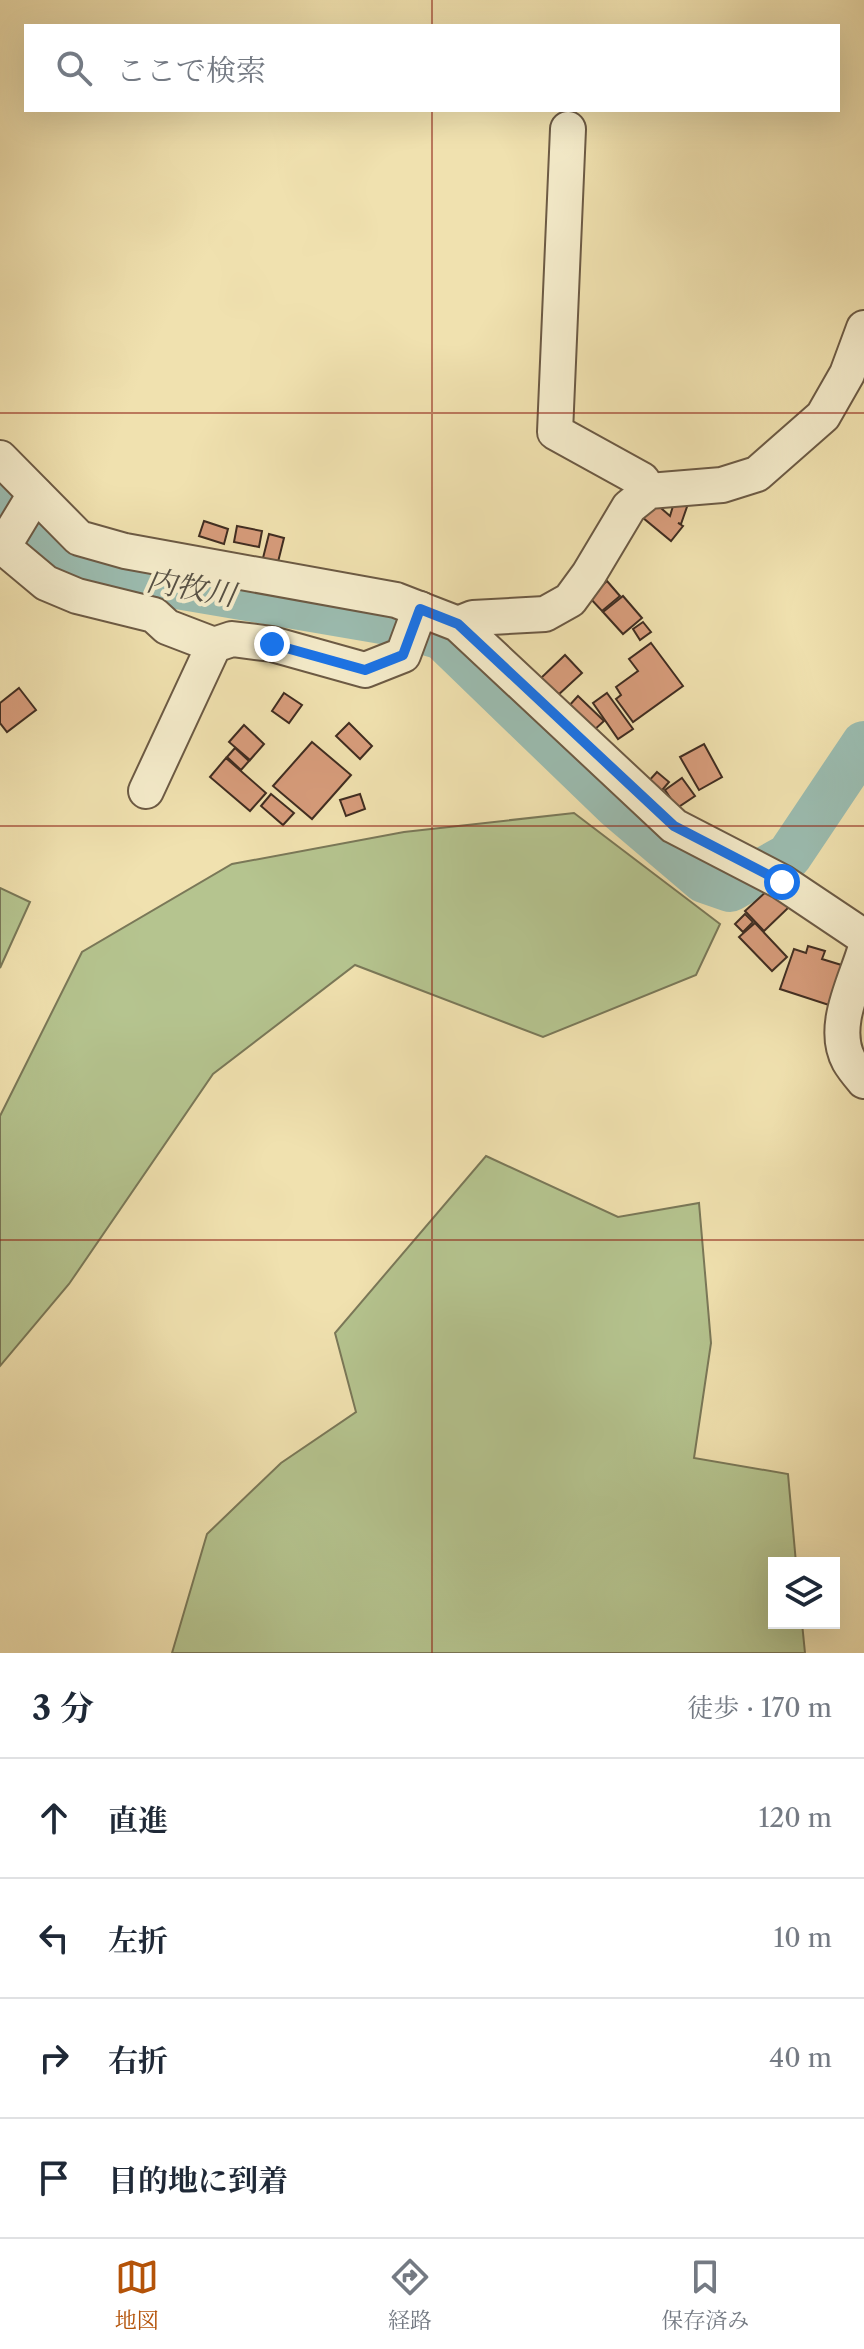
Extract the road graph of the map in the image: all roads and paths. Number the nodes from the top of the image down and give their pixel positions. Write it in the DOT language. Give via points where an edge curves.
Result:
graph roads {
  1 [pos="568,129"];
  2 [pos="864,328"];
  3 [pos="0,458"];
  4 [pos="649,491"];
  5 [pos="32,500"];
  6 [pos="4,545"];
  7 [pos="458,624"];
  8 [pos="414,625"];
  9 [pos="214,645"];
  10 [pos="146,791"];
  11 [pos="864,937"];
  12 [pos="864,953"];
  13 [pos="864,1081"];
  1 -- 4 [label="street" via="555,432 642,480"];
  2 -- 4 [label="street" via="847,374 823,416 757,474 722,485"];
  3 -- 5 [label="street"];
  4 -- 7 [label="street" via="629,507 570,600 545,614 473,618"];
  5 -- 6 [label="street"];
  5 -- 8 [label="street" via="79,538 396,600"];
  6 -- 9 [label="street" via="46,583 154,615 167,627"];
  7 -- 8 [label="street"];
  7 -- 11 [label="street" via="674,826 782,882"];
  8 -- 9 [label="street" via="403,655 365,670 272,644 232,639"];
  9 -- 10 [label="street"];
  12 -- 13 [label="street" via="844,1014 842,1039 848,1060"];
}
